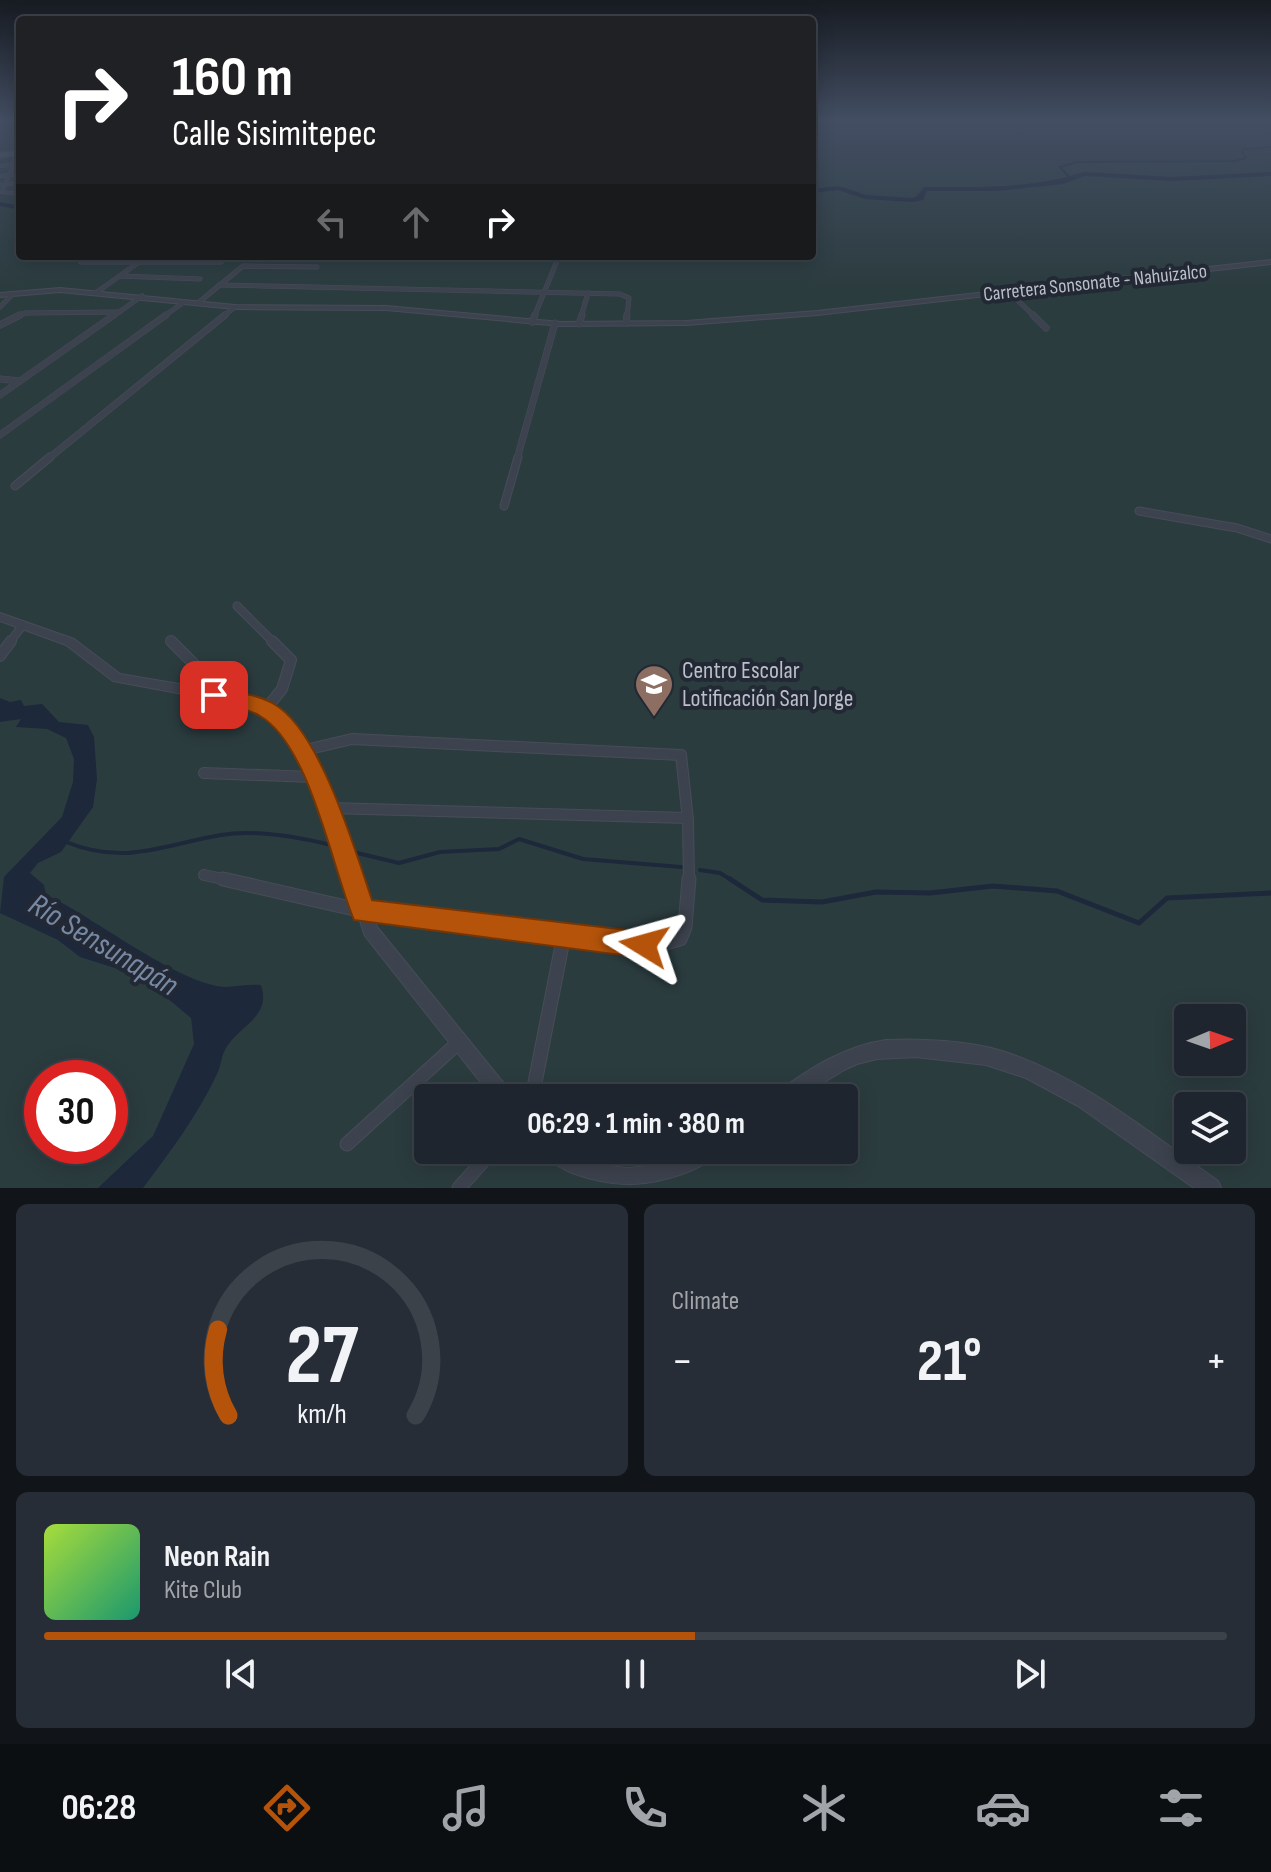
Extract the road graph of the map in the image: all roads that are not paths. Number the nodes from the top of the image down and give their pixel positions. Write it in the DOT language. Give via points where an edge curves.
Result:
graph roads {
  1 [pos="2,185"];
  2 [pos="16,194"];
  3 [pos="142,260"];
  4 [pos="557,260"];
  5 [pos="81,262"];
  6 [pos="221,262"];
  7 [pos="1271,262"];
  8 [pos="317,267"];
  9 [pos="120,276"];
  10 [pos="200,279"];
  11 [pos="219,285"];
  12 [pos="97,292"];
  13 [pos="545,292"];
  14 [pos="1009,292"];
  15 [pos="588,293"];
  16 [pos="13,294"];
  17 [pos="0,295"];
  18 [pos="142,296"];
  19 [pos="180,301"];
  20 [pos="198,303"];
  21 [pos="1,306"];
  22 [pos="235,307"];
  23 [pos="120,312"];
  24 [pos="532,322"];
  25 [pos="555,323"];
  26 [pos="626,323"];
  27 [pos="579,324"];
  28 [pos="0,325"];
  29 [pos="1046,328"];
  30 [pos="0,379"];
  31 [pos="21,381"];
  32 [pos="0,395"];
  33 [pos="0,435"];
  34 [pos="15,486"];
  35 [pos="504,506"];
  36 [pos="1139,511"];
  37 [pos="1271,539"];
  38 [pos="237,606"];
  39 [pos="0,617"];
  40 [pos="23,625"];
  41 [pos="171,641"];
  42 [pos="0,656"];
  43 [pos="214,695"];
  44 [pos="266,709"];
  45 [pos="301,751"];
  46 [pos="204,773"];
  47 [pos="312,777"];
  48 [pos="329,808"];
  49 [pos="687,818"];
  50 [pos="204,875"];
  51 [pos="363,911"];
  52 [pos="564,935"];
  53 [pos="458,1043"];
  54 [pos="493,1084"];
  55 [pos="536,1084"];
  56 [pos="803,1084"];
  57 [pos="347,1144"];
  58 [pos="480,1164"];
  59 [pos="569,1164"];
  60 [pos="687,1164"];
  61 [pos="459,1188"];
  62 [pos="1211,1188"];
  1 -- 2 [label="street" via="3,193"];
  3 -- 5 [label="street"];
  3 -- 6 [label="street"];
  3 -- 9 [label="street"];
  4 -- 13 [label="street"];
  7 -- 14 [label="street, Carretera Sonsonate - Nahuizalco"];
  8 -- 11 [label="street" via="243,266"];
  9 -- 10 [label="street"];
  9 -- 12 [label="street"];
  11 -- 13 [label="street"];
  11 -- 20 [label="street"];
  12 -- 16 [label="street, Carretera Sonsonate - Nahuizalco"];
  12 -- 18 [label="street, Carretera Sonsonate - Nahuizalco"];
  13 -- 15 [label="street"];
  13 -- 24 [label="street"];
  14 -- 26 [label="street, Carretera Sonsonate - Nahuizalco" via="786,316"];
  14 -- 29 [label="street"];
  15 -- 26 [label="street" via="627,295"];
  15 -- 27 [label="street"];
  16 -- 17 [label="street, Carretera Sonsonate - Nahuizalco"];
  16 -- 21 [label="street"];
  18 -- 19 [label="street, Carretera Sonsonate - Nahuizalco"];
  18 -- 23 [label="street"];
  19 -- 20 [label="street, Carretera Sonsonate - Nahuizalco"];
  19 -- 33 [label="street"];
  20 -- 22 [label="street, Carretera Sonsonate - Nahuizalco"];
  22 -- 24 [label="street, Carretera Sonsonate - Nahuizalco" via="386,308"];
  22 -- 34 [label="street"];
  23 -- 28 [label="street" via="25,313"];
  23 -- 31 [label="street"];
  24 -- 25 [label="street, Carretera Sonsonate - Nahuizalco"];
  25 -- 27 [label="street, Carretera Sonsonate - Nahuizalco"];
  25 -- 35 [label="street"];
  26 -- 27 [label="street, Carretera Sonsonate - Nahuizalco"];
  30 -- 31 [label="street"];
  31 -- 32 [label="street"];
  36 -- 37 [label="street"];
  38 -- 44 [label="street" via="291,660 282,689"];
  39 -- 40 [label="street"];
  40 -- 42 [label="street"];
  40 -- 43 [label="street" via="80,648 117,678"];
  41 -- 43 [label="street" via="213,683"];
  43 -- 44 [label="street"];
  44 -- 45 [label="street" via="289,729"];
  45 -- 47 [label="street"];
  45 -- 49 [label="street" via="352,739 669,752 681,755 684,765"];
  46 -- 47 [label="street"];
  47 -- 48 [label="street"];
  48 -- 49 [label="street"];
  48 -- 51 [label="street"];
  49 -- 52 [label="street" via="689,912 680,939 665,946"];
  50 -- 51 [label="street"];
  51 -- 52 [label="street"];
  51 -- 53 [label="street" via="383,949"];
  52 -- 55 [label="street"];
  53 -- 54 [label="street"];
  53 -- 57 [label="street"];
  56 -- 62 [label="street" via="856,1056 885,1049 965,1052 1002,1060 1080,1099"];
  58 -- 61 [label="street"];
  59 -- 60 [label="street" via="602,1182 627,1185 654,1181"];
}
